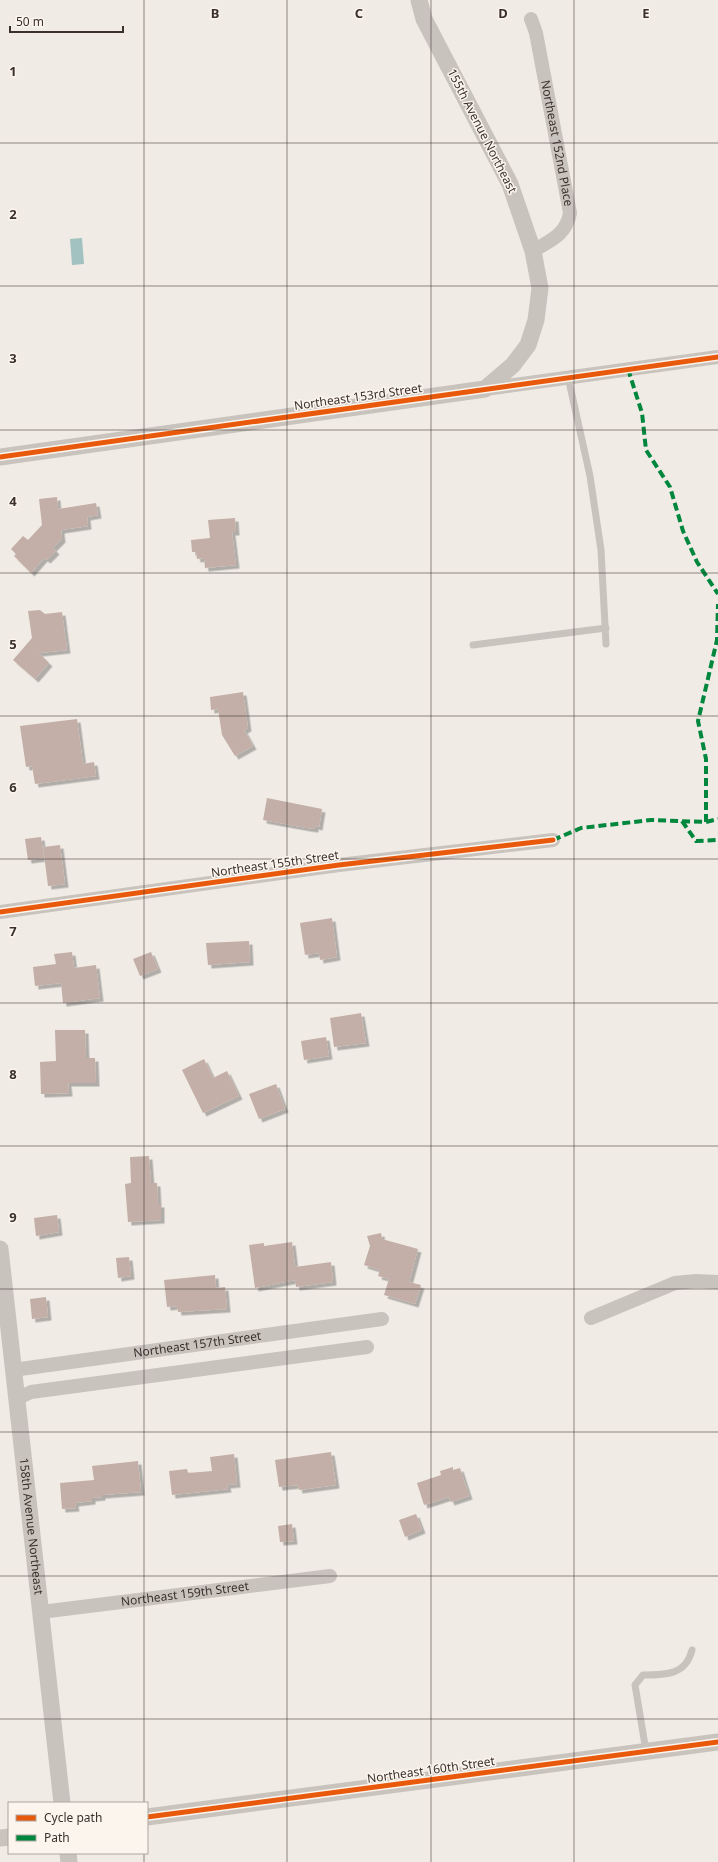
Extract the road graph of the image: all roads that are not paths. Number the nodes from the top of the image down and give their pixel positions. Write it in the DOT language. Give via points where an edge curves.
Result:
graph roads {
  1 [pos="419,0"];
  2 [pos="531,19"];
  3 [pos="533,251"];
  4 [pos="718,357"];
  5 [pos="568,377"];
  6 [pos="485,389"];
  7 [pos="0,457"];
  8 [pos="606,628"];
  9 [pos="606,644"];
  10 [pos="473,645"];
  11 [pos="553,840"];
  12 [pos="0,912"];
  13 [pos="0,1249"];
  14 [pos="718,1282"];
  15 [pos="591,1318"];
  16 [pos="382,1319"];
  17 [pos="367,1347"];
  18 [pos="13,1370"];
  19 [pos="16,1399"];
  20 [pos="330,1576"];
  21 [pos="41,1612"];
  22 [pos="692,1650"];
  23 [pos="718,1742"];
  24 [pos="646,1752"];
  25 [pos="62,1802"];
  26 [pos="148,1817"];
  1 -- 3 [label="street, 155th Avenue Northeast" via="424,19 510,184"];
  2 -- 3 [label="street, Northeast 152nd Place" via="536,33 570,213 568,224 559,234"];
  3 -- 6 [label="street, 155th Avenue Northeast" via="540,288 536,320 528,344 513,365"];
  4 -- 5 [label="street, Northeast 153rd Street"];
  5 -- 6 [label="street, Northeast 153rd Street"];
  5 -- 8 [label="lane" via="590,476 601,550"];
  6 -- 7 [label="street, Northeast 153rd Street"];
  8 -- 9 [label="lane"];
  8 -- 10 [label="lane"];
  11 -- 12 [label="street, Northeast 155th Street" via="331,866"];
  13 -- 18 [label="street, 158th Avenue Northeast"];
  14 -- 15 [label="street" via="675,1283"];
  16 -- 18 [label="street, Northeast 157th Street"];
  17 -- 19 [label="street" via="31,1392"];
  18 -- 19 [label="street, 158th Avenue Northeast"];
  19 -- 21 [label="street, 158th Avenue Northeast"];
  20 -- 21 [label="street, Northeast 159th Street"];
  21 -- 25 [label="street, 158th Avenue Northeast"];
  22 -- 24 [label="lane" via="681,1669 661,1675 644,1675 636,1685"];
  23 -- 24 [label="street, Northeast 160th Street"];
  24 -- 26 [label="street, Northeast 160th Street"];
}
